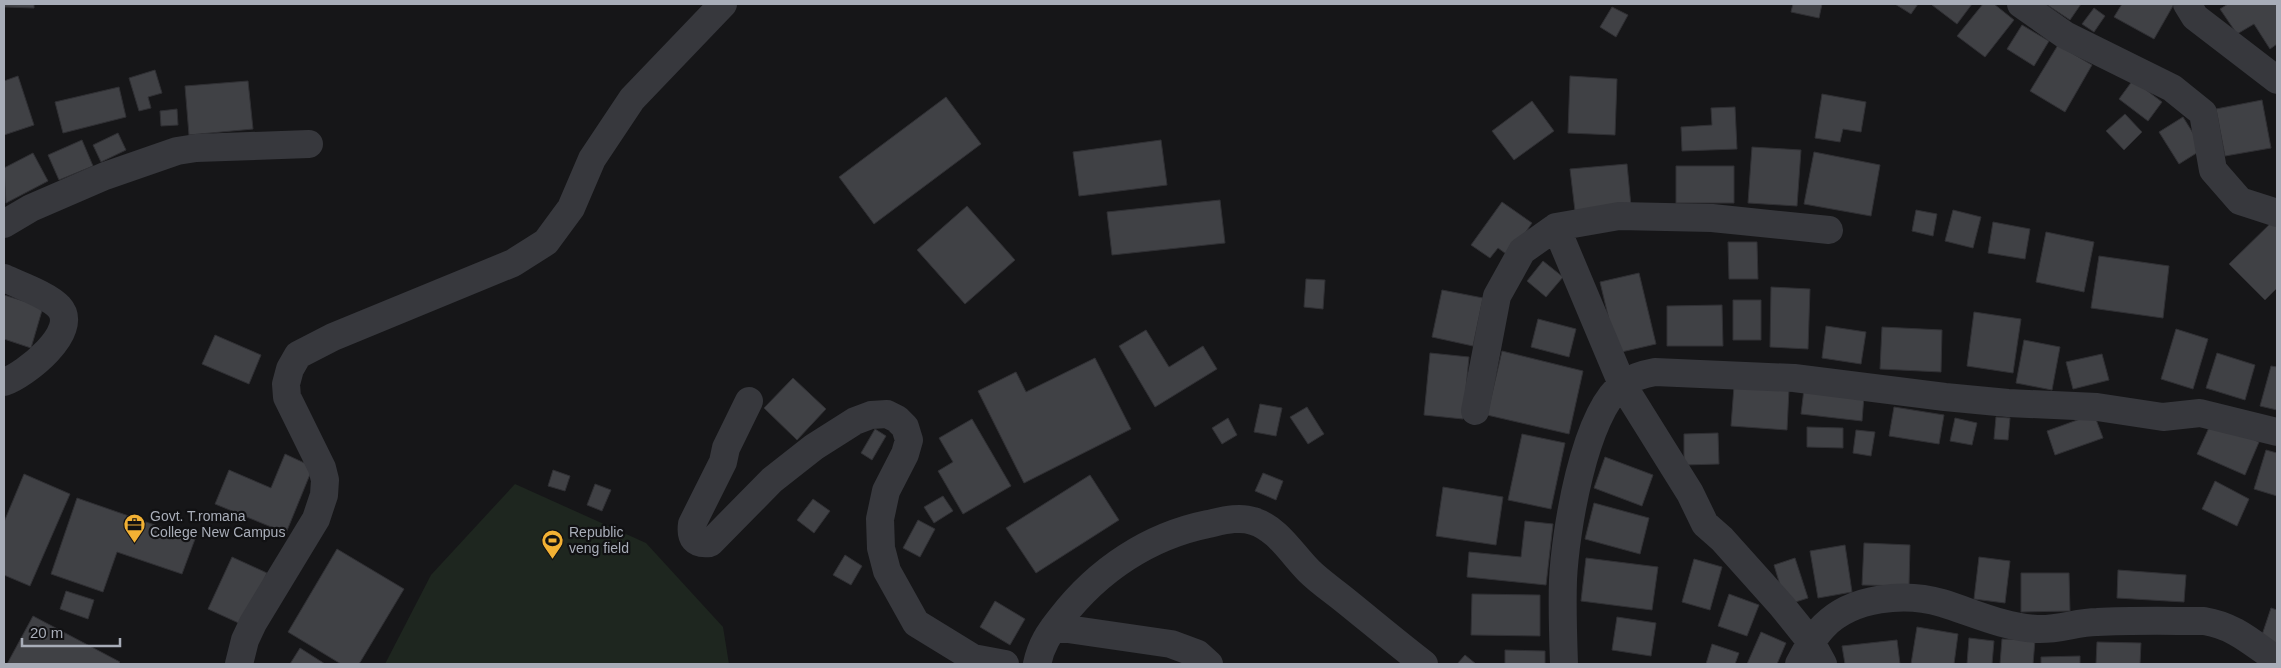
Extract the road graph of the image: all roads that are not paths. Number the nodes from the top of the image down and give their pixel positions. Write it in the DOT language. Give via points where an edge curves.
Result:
graph roads {
  1 [pos="724,4"];
  2 [pos="2021,4"];
  3 [pos="2187,4"];
  4 [pos="2277,80"];
  5 [pos="309,144"];
  6 [pos="2277,213"];
  7 [pos="6,220"];
  8 [pos="1556,226"];
  9 [pos="1829,230"];
  10 [pos="4,278"];
  11 [pos="4,382"];
  12 [pos="1622,384"];
  13 [pos="750,402"];
  14 [pos="1475,411"];
  15 [pos="2277,432"];
  16 [pos="1054,627"];
  17 [pos="1811,657"];
  18 [pos="2277,660"];
  19 [pos="240,664"];
  20 [pos="1006,664"];
  21 [pos="1037,664"];
  22 [pos="1209,664"];
  23 [pos="1424,664"];
  24 [pos="1564,664"];
  1 -- 19 [label="street" via="632,99 592,159 571,208 546,242 513,263 333,337 298,355 286,384 287,397 322,468 324,495 316,519 245,640"];
  2 -- 6 [label="street" via="2065,35 2172,88 2203,113 2213,170 2240,201"];
  3 -- 4 [label="street" via="2195,17"];
  5 -- 7 [label="street" via="177,151 105,176"];
  8 -- 9 [label="street" via="1619,216 1712,218"];
  8 -- 12 [label="street"];
  8 -- 14 [label="street" via="1522,251 1497,296"];
  10 -- 11 [label="street" via="59,307 64,315 64,326 45,357"];
  12 -- 15 [label="street" via="1655,372 1794,378 1945,397 2097,407 2163,417 2200,413"];
  12 -- 17 [label="street" via="1690,493 1705,524 1722,539"];
  12 -- 24 [label="street" via="1593,427 1575,490 1563,579"];
  13 -- 20 [label="street" via="692,524 694,540 700,544 710,543 772,480 836,432 871,414 886,414 897,419 909,440 886,491 880,519 886,571 916,623 973,658"];
  16 -- 21 [label="street" via="1040,647"];
  16 -- 22 [label="street" via="1171,644 1198,654"];
  16 -- 23 [label="street" via="1077,597 1128,556 1156,540 1192,527 1239,519 1254,521 1268,528 1309,571"];
  17 -- 18 [label="street" via="1832,620 1853,608 1878,600 1921,598 1990,620 2038,629 2096,622 2204,621 2235,630"];
}
